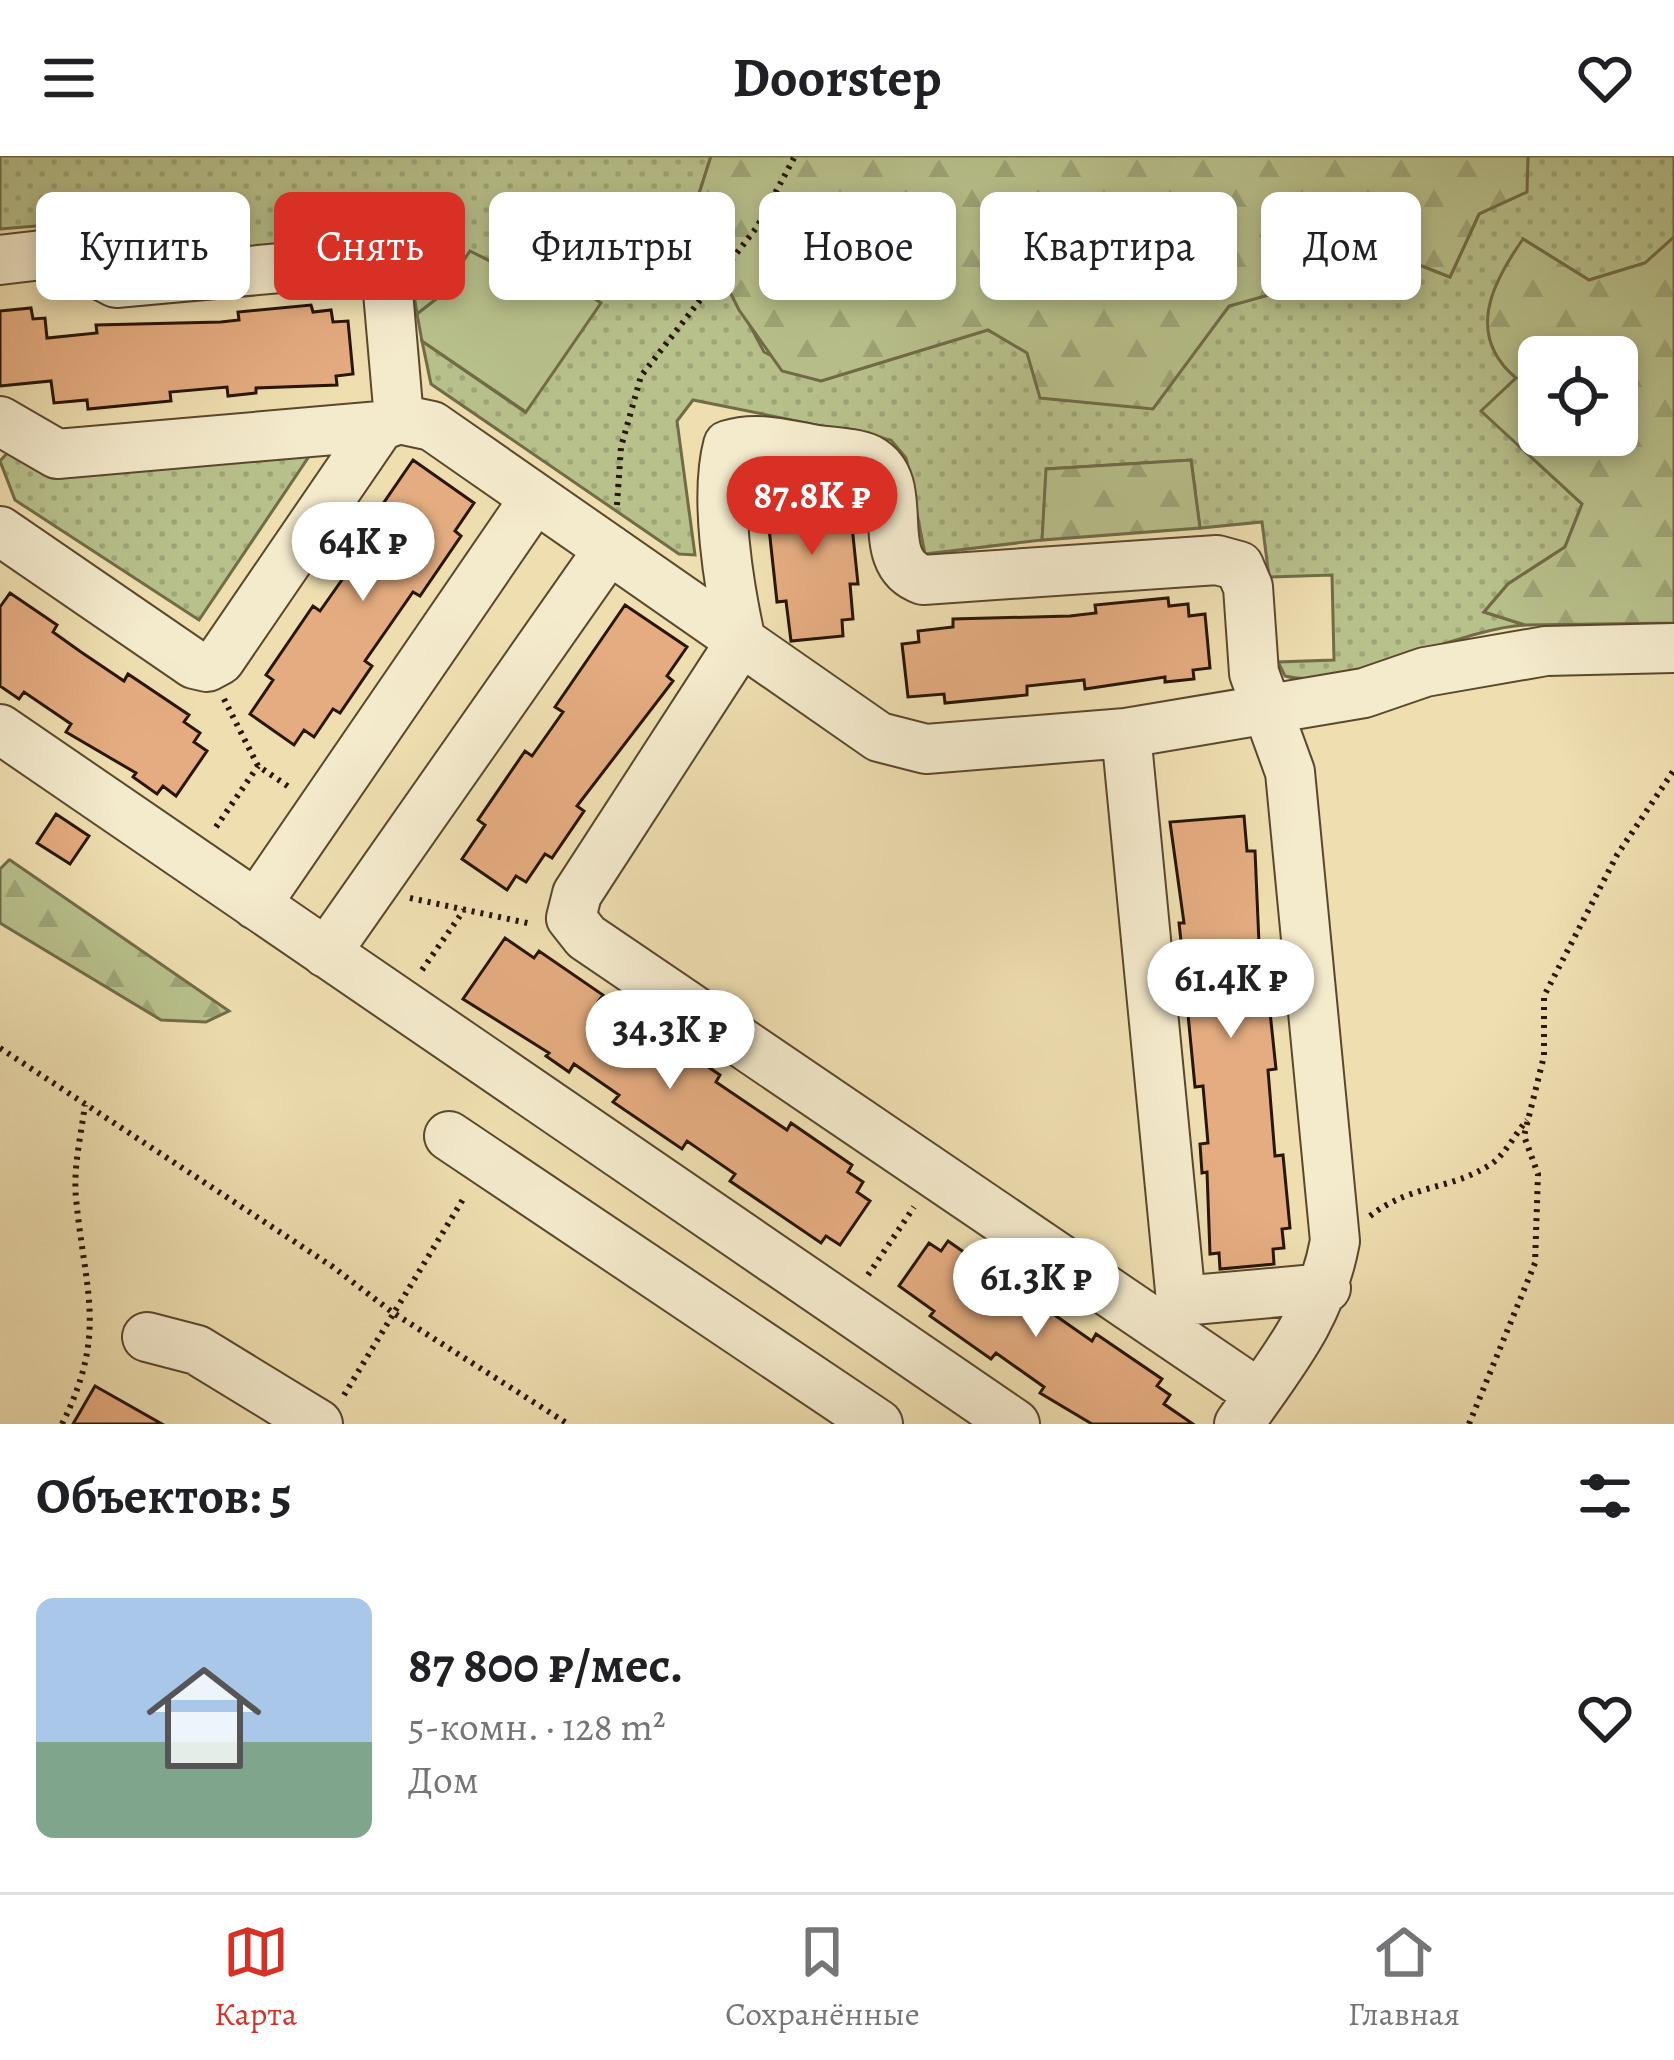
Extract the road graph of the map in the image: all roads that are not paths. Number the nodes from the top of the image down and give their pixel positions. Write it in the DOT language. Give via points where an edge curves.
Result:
graph roads {
  1 [pos="0,260"];
  2 [pos="0,422"];
  3 [pos="390,422"];
  4 [pos="535,498"];
  5 [pos="0,531"];
  6 [pos="609,549"];
  7 [pos="741,641"];
  8 [pos="1674,648"];
  9 [pos="1268,710"];
  10 [pos="0,729"];
  11 [pos="1126,733"];
  12 [pos="256,904"];
  13 [pos="326,952"];
  14 [pos="468,1149"];
  15 [pos="773,1258"];
  16 [pos="1327,1288"];
  17 [pos="1172,1315"];
  18 [pos="728,1324"];
  19 [pos="147,1337"];
  20 [pos="1249,1409"];
  21 [pos="328,1415"];
  22 [pos="878,1424"];
  23 [pos="1015,1424"];
  1 -- 3 [label="lane" via="59,253 116,283 346,262 374,269 388,292"];
  2 -- 3 [label="lane" via="57,454"];
  3 -- 4 [label="lane" via="432,426"];
  3 -- 5 [label="lane" via="220,660 207,667"];
  4 -- 6 [label="lane"];
  4 -- 12 [label="lane"];
  6 -- 7 [label="lane"];
  6 -- 13 [label="lane"];
  7 -- 9 [label="lane" via="722,467 728,445 750,438 869,460 886,479 896,560 923,580 1217,560 1238,566"];
  7 -- 11 [label="lane" via="879,737 926,749"];
  7 -- 17 [label="lane" via="577,894 571,918 586,937"];
  8 -- 9 [label="lane" via="1546,651"];
  9 -- 11 [label="lane"];
  9 -- 16 [label="lane" via="1290,772 1335,1234"];
  10 -- 12 [label="lane"];
  11 -- 17 [label="lane"];
  12 -- 13 [label="lane"];
  13 -- 15 [label="lane"];
  14 -- 18 [label="lane"];
  15 -- 18 [label="lane"];
  15 -- 23 [label="lane"];
  16 -- 17 [label="lane"];
  16 -- 20 [label="lane"];
  17 -- 20 [label="lane"];
  18 -- 22 [label="lane"];
  19 -- 21 [label="lane" via="197,1350"];
}
